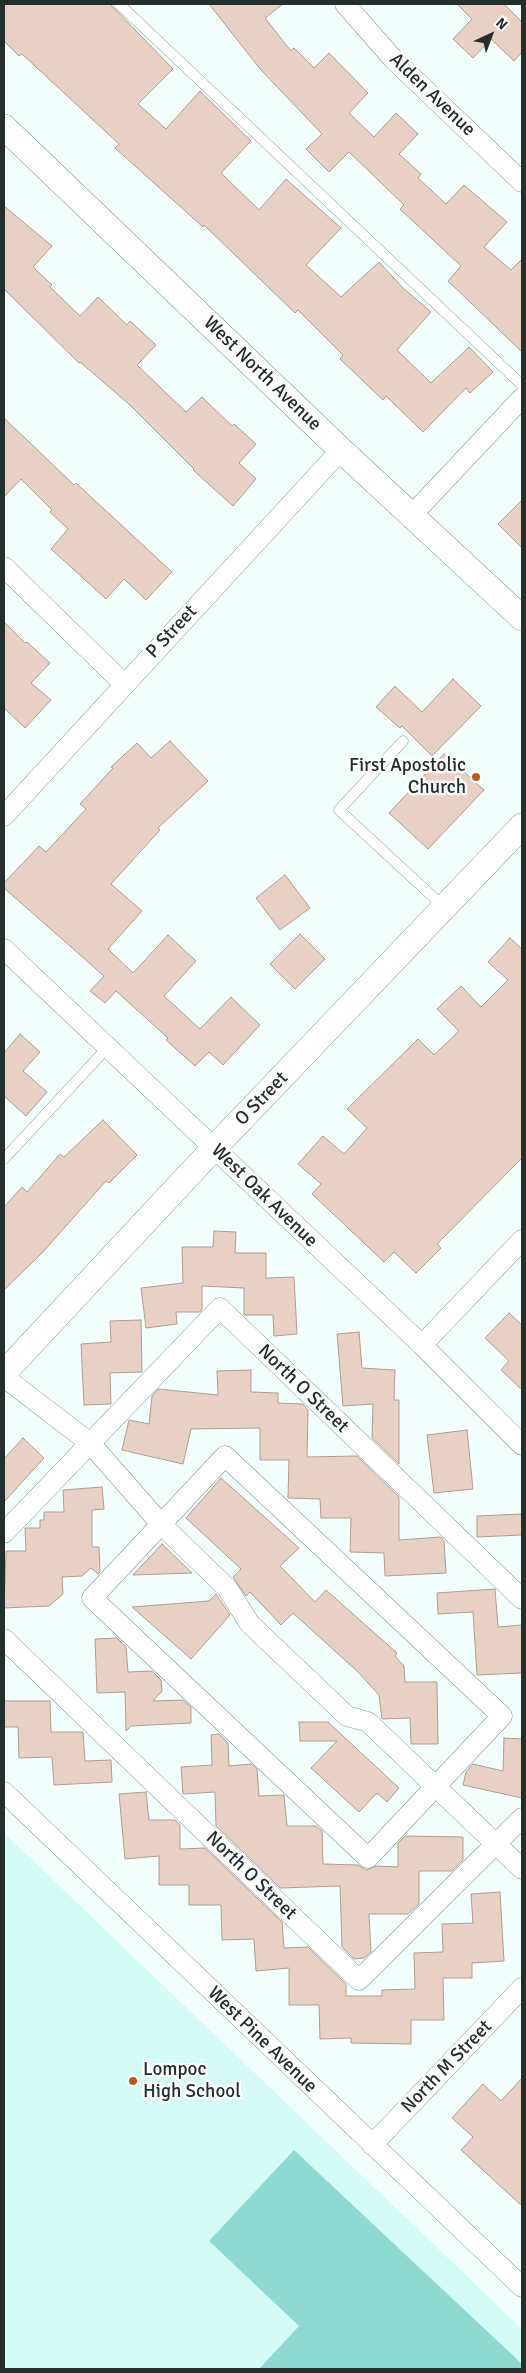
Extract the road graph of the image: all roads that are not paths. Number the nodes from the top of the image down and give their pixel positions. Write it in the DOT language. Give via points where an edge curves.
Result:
graph roads {
  1 [pos="119,4"];
  2 [pos="345,4"];
  3 [pos="4,127"];
  4 [pos="522,182"];
  5 [pos="522,385"];
  6 [pos="522,398"];
  7 [pos="341,450"];
  8 [pos="411,516"];
  9 [pos="4,567"];
  10 [pos="522,618"];
  11 [pos="124,684"];
  12 [pos="402,741"];
  13 [pos="4,816"];
  14 [pos="522,826"];
  15 [pos="445,907"];
  16 [pos="4,949"];
  17 [pos="108,1047"];
  18 [pos="214,1148"];
  19 [pos="4,1159"];
  20 [pos="522,1240"];
  21 [pos="422,1345"];
  22 [pos="4,1373"];
  23 [pos="4,1377"];
  24 [pos="90,1443"];
  25 [pos="522,1445"];
  26 [pos="161,1524"];
  27 [pos="4,1533"];
  28 [pos="522,1599"];
  29 [pos="4,1638"];
  30 [pos="436,1787"];
  31 [pos="4,1792"];
  32 [pos="522,1818"];
  33 [pos="497,1845"];
  34 [pos="522,1869"];
  35 [pos="522,1988"];
  36 [pos="372,2145"];
  37 [pos="522,2287"];
  1 -- 5 [label="lane"];
  2 -- 4 [label="street, Alden Avenue" via="394,60"];
  3 -- 7 [label="street, West North Avenue"];
  6 -- 8 [label="street"];
  7 -- 8 [label="street, West North Avenue"];
  7 -- 11 [label="street, P Street"];
  8 -- 10 [label="street, West North Avenue"];
  9 -- 11 [label="street"];
  11 -- 13 [label="street, P Street"];
  12 -- 15 [label="lane" via="339,810"];
  14 -- 15 [label="street, O Street"];
  15 -- 18 [label="street, O Street"];
  16 -- 17 [label="street, West Oak Avenue"];
  17 -- 18 [label="street, West Oak Avenue"];
  17 -- 19 [label="lane"];
  18 -- 21 [label="street, West Oak Avenue"];
  18 -- 22 [label="street, O Street"];
  20 -- 21 [label="street"];
  21 -- 25 [label="street, West Oak Avenue"];
  23 -- 24 [label="street"];
  24 -- 26 [label="street"];
  24 -- 27 [label="street, North O Street"];
  24 -- 28 [label="street, North O Street" via="220,1308"];
  26 -- 30 [label="street" via="228,1588 250,1624 347,1716 368,1722"];
  26 -- 30 [label="street" via="225,1456 502,1716"];
  26 -- 30 [label="street" via="92,1598 368,1858"];
  29 -- 33 [label="street, North O Street" via="359,1980"];
  30 -- 33 [label="street"];
  31 -- 36 [label="street, West Pine Avenue"];
  32 -- 33 [label="street"];
  33 -- 34 [label="street"];
  35 -- 36 [label="street, North M Street"];
  36 -- 37 [label="street, West Pine Avenue"];
}
